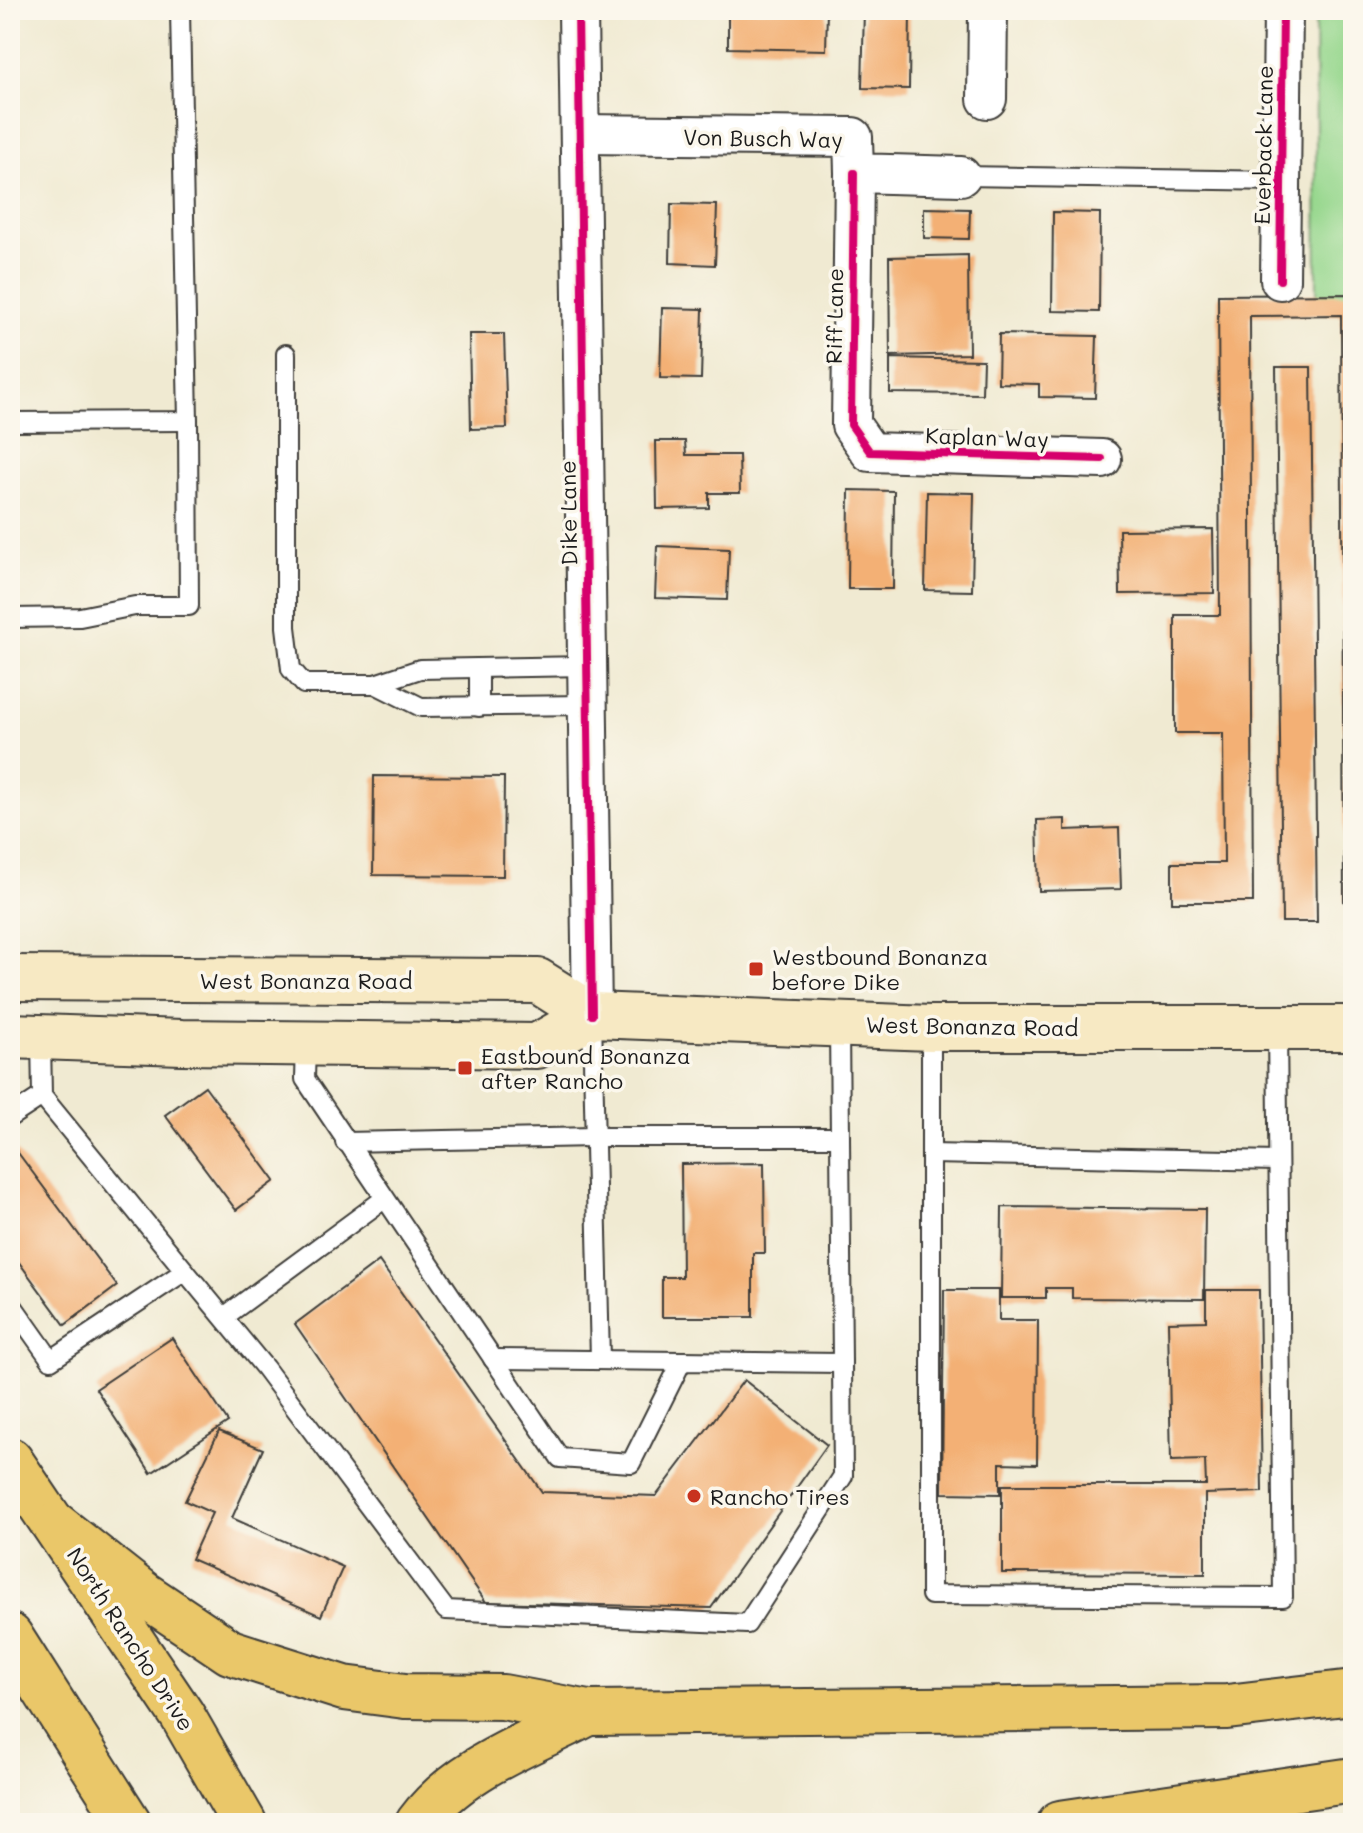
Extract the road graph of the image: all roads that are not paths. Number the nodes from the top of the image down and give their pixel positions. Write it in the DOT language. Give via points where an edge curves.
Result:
graph roads {
  1 [pos="180,10"];
  2 [pos="578,10"];
  3 [pos="988,10"];
  4 [pos="1283,10"];
  5 [pos="987,99"];
  6 [pos="580,134"];
  7 [pos="854,173"];
  8 [pos="961,176"];
  9 [pos="1281,181"];
  10 [pos="1280,280"];
  11 [pos="286,354"];
  12 [pos="188,421"];
  13 [pos="10,422"];
  14 [pos="870,452"];
  15 [pos="1102,459"];
  16 [pos="10,618"];
  17 [pos="589,666"];
  18 [pos="479,668"];
  19 [pos="375,684"];
  20 [pos="588,705"];
  21 [pos="479,707"];
  22 [pos="10,978"];
  23 [pos="306,980"];
  24 [pos="592,1015"];
  25 [pos="839,1024"];
  26 [pos="931,1028"];
  27 [pos="1277,1028"];
  28 [pos="1353,1028"];
  29 [pos="26,1037"];
  30 [pos="306,1044"];
  31 [pos="42,1096"];
  32 [pos="10,1117"];
  33 [pos="594,1137"];
  34 [pos="840,1137"];
  35 [pos="345,1142"];
  36 [pos="931,1154"];
  37 [pos="1278,1161"];
  38 [pos="384,1199"];
  39 [pos="185,1271"];
  40 [pos="10,1302"];
  41 [pos="224,1317"];
  42 [pos="493,1359"];
  43 [pos="600,1360"];
  44 [pos="682,1361"];
  45 [pos="842,1363"];
  46 [pos="10,1460"];
  47 [pos="56,1525"];
  48 [pos="10,1636"];
  49 [pos="1353,1692"];
  50 [pos="589,1713"];
  51 [pos="1353,1780"];
  52 [pos="129,1823"];
  53 [pos="244,1823"];
  54 [pos="418,1823"];
  55 [pos="1060,1823"];
  1 -- 12 [label="lane"];
  2 -- 6 [label="street, Dike Lane"];
  3 -- 5 [label="street"];
  4 -- 9 [label="street, Everback Lane"];
  6 -- 7 [label="street, Von Busch Way" via="853,137"];
  6 -- 17 [label="street, Dike Lane"];
  7 -- 8 [label="street, Von Busch Way"];
  7 -- 14 [label="street, Riff Lane" via="851,425"];
  8 -- 9 [label="lane"];
  9 -- 10 [label="street, Everback Lane"];
  11 -- 19 [label="lane" via="286,627 291,669 304,684"];
  12 -- 13 [label="lane"];
  12 -- 16 [label="lane" via="189,606"];
  14 -- 15 [label="street, Kaplan Way"];
  17 -- 18 [label="lane"];
  17 -- 20 [label="street, Dike Lane"];
  18 -- 19 [label="lane" via="420,669"];
  18 -- 21 [label="lane"];
  19 -- 21 [label="lane" via="421,707"];
  20 -- 21 [label="lane"];
  20 -- 24 [label="street, Dike Lane"];
  22 -- 23 [label="main road, West Bonanza Road"];
  23 -- 24 [label="main road, West Bonanza Road" via="538,981"];
  23 -- 30 [label="main road"];
  24 -- 25 [label="main road, West Bonanza Road"];
  24 -- 30 [label="main road" via="537,1046"];
  24 -- 33 [label="lane"];
  25 -- 26 [label="main road, West Bonanza Road"];
  25 -- 34 [label="lane"];
  26 -- 27 [label="main road, West Bonanza Road"];
  26 -- 36 [label="lane"];
  27 -- 28 [label="main road, West Bonanza Road"];
  27 -- 37 [label="lane"];
  29 -- 30 [label="main road"];
  29 -- 31 [label="lane"];
  30 -- 35 [label="lane" via="305,1079"];
  31 -- 32 [label="lane"];
  31 -- 39 [label="lane"];
  33 -- 34 [label="lane"];
  33 -- 35 [label="lane"];
  33 -- 43 [label="lane"];
  34 -- 45 [label="lane"];
  35 -- 38 [label="lane"];
  36 -- 37 [label="lane"];
  36 -- 37 [label="lane" via="931,1595 1283,1597"];
  38 -- 41 [label="lane"];
  38 -- 42 [label="lane"];
  39 -- 40 [label="lane" via="51,1360"];
  39 -- 41 [label="lane"];
  41 -- 45 [label="lane" via="446,1610 747,1624 843,1476"];
  42 -- 43 [label="lane"];
  42 -- 44 [label="lane" via="560,1458 631,1463"];
  43 -- 44 [label="lane"];
  44 -- 45 [label="lane"];
  46 -- 47 [label="main road, North Rancho Drive"];
  47 -- 50 [label="main road" via="145,1595 244,1657 344,1688 405,1696 503,1697"];
  47 -- 53 [label="main road, North Rancho Drive" via="182,1715"];
  48 -- 52 [label="main road"];
  49 -- 50 [label="main road" via="1227,1707"];
  50 -- 54 [label="main road" via="476,1770"];
  51 -- 55 [label="main road"];
}
